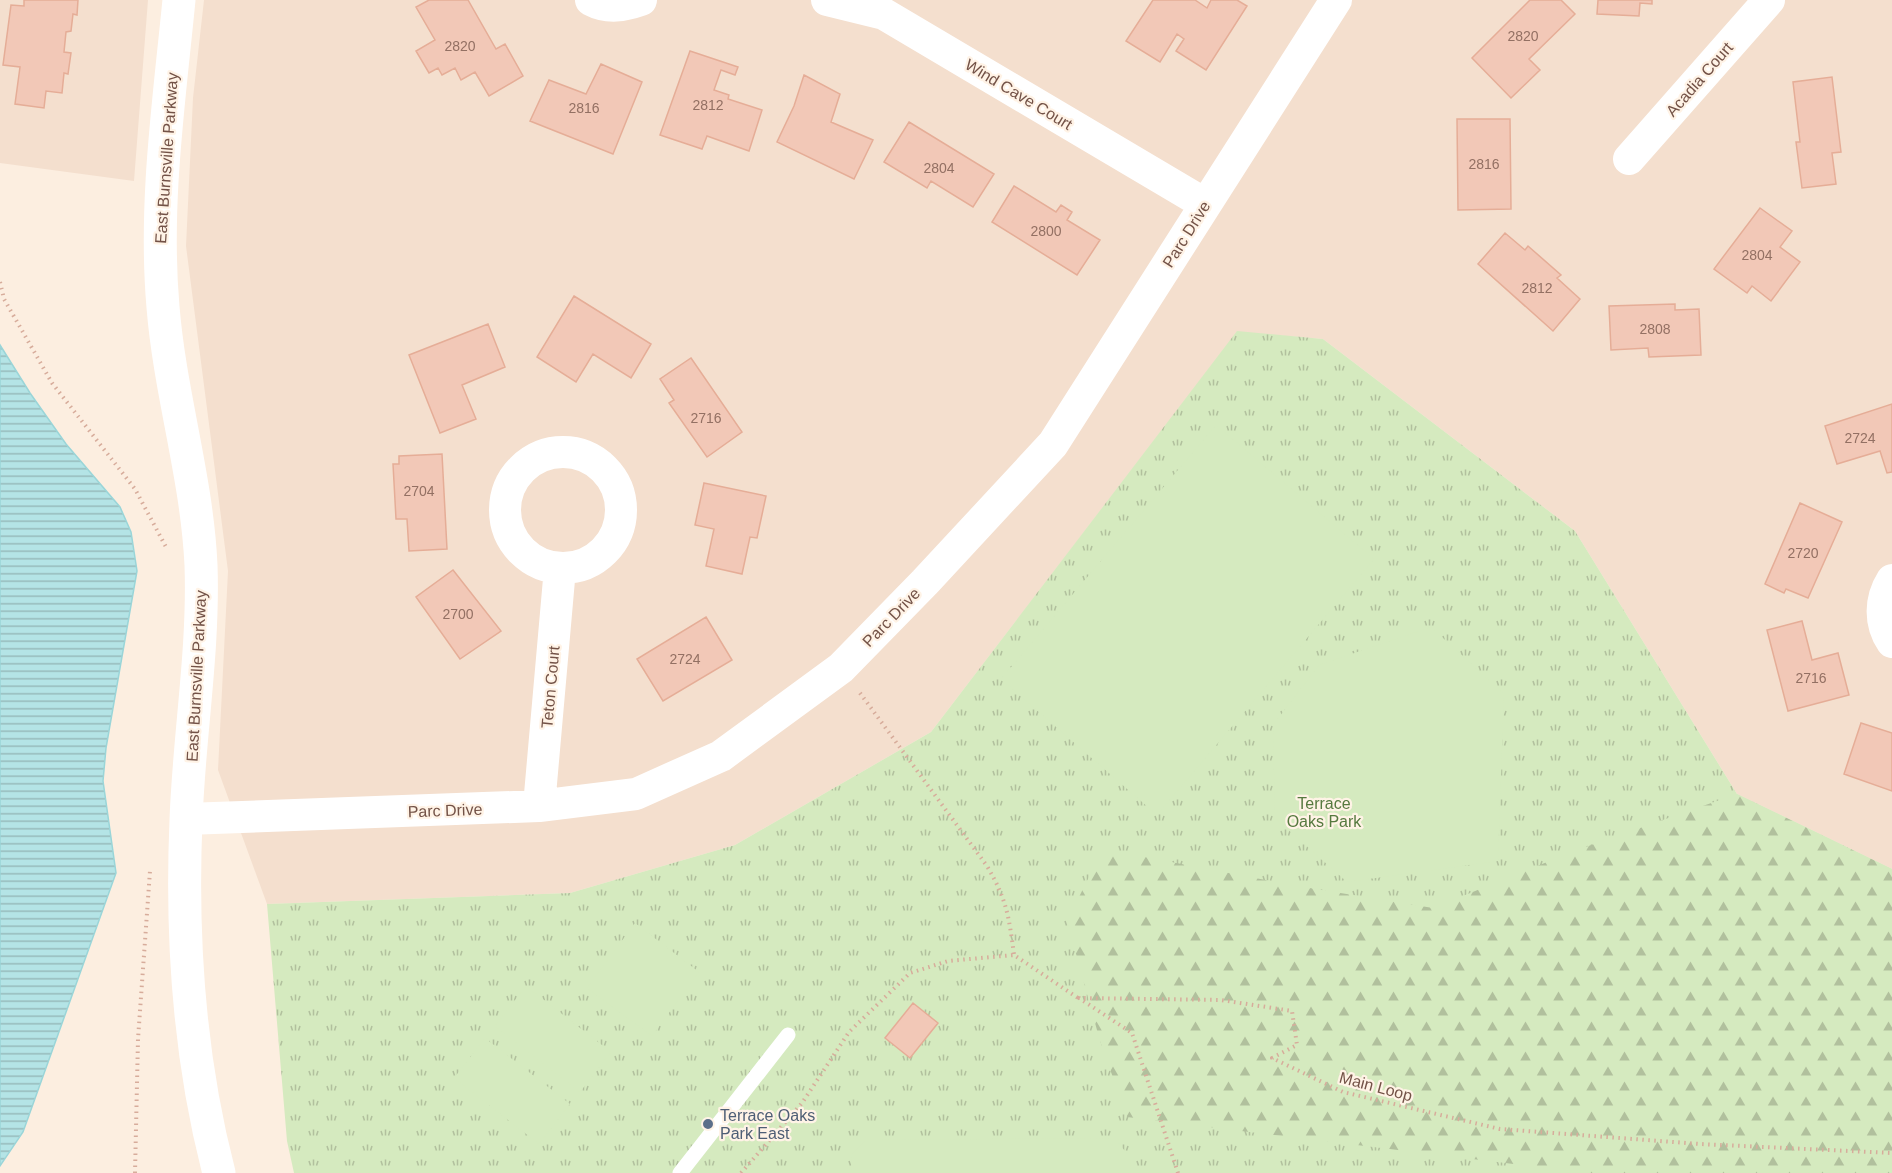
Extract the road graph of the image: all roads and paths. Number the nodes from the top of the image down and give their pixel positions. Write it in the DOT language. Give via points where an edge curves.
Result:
graph roads {
  1 [pos="179,0"];
  2 [pos="591,0"];
  3 [pos="641,0"];
  4 [pos="827,0"];
  5 [pos="1336,0"];
  6 [pos="1769,0"];
  7 [pos="1629,159"];
  8 [pos="1205,204"];
  9 [pos="0,282"];
  10 [pos="169,553"];
  11 [pos="560,568"];
  12 [pos="1892,580"];
  13 [pos="1892,642"];
  14 [pos="842,668"];
  15 [pos="539,806"];
  16 [pos="186,819"];
  17 [pos="151,867"];
  18 [pos="1014,955"];
  19 [pos="1079,998"];
  20 [pos="788,1035"];
  21 [pos="1892,1153"];
  22 [pos="135,1173"];
  23 [pos="219,1173"];
  24 [pos="680,1173"];
  25 [pos="741,1173"];
  26 [pos="1178,1173"];
  1 -- 16 [label="street, East Burnsville Parkway" via="162,167 159,256 163,310 196,509 201,564 202,626"];
  2 -- 3 [label="street" via="600,5 623,6"];
  4 -- 8 [label="street, Wind Cave Court" via="884,14"];
  5 -- 8 [label="street, Parc Drive"];
  6 -- 7 [label="street, Acadia Court"];
  8 -- 14 [label="street, Parc Drive" via="1053,444"];
  9 -- 10 [label="path" via="4,299 52,383 135,489"];
  11 -- 15 [label="street, Teton Court"];
  12 -- 13 [label="street" via="1882,611"];
  14 -- 15 [label="street, Parc Drive" via="721,756 636,794"];
  14 -- 18 [label="path" via="993,876 1009,912"];
  15 -- 16 [label="street, Parc Drive"];
  16 -- 23 [label="street, East Burnsville Parkway" via="186,947 191,1015 201,1091"];
  17 -- 22 [label="path" via="138,1039"];
  18 -- 19 [label="path"];
  18 -- 25 [label="path" via="948,961 909,973 849,1032 802,1103"];
  19 -- 21 [label="path, Main Loop" via="1221,1000 1292,1011 1297,1045 1272,1058 1343,1092 1500,1129"];
  19 -- 26 [label="path" via="1132,1033"];
  20 -- 24 [label="lane"];
}
